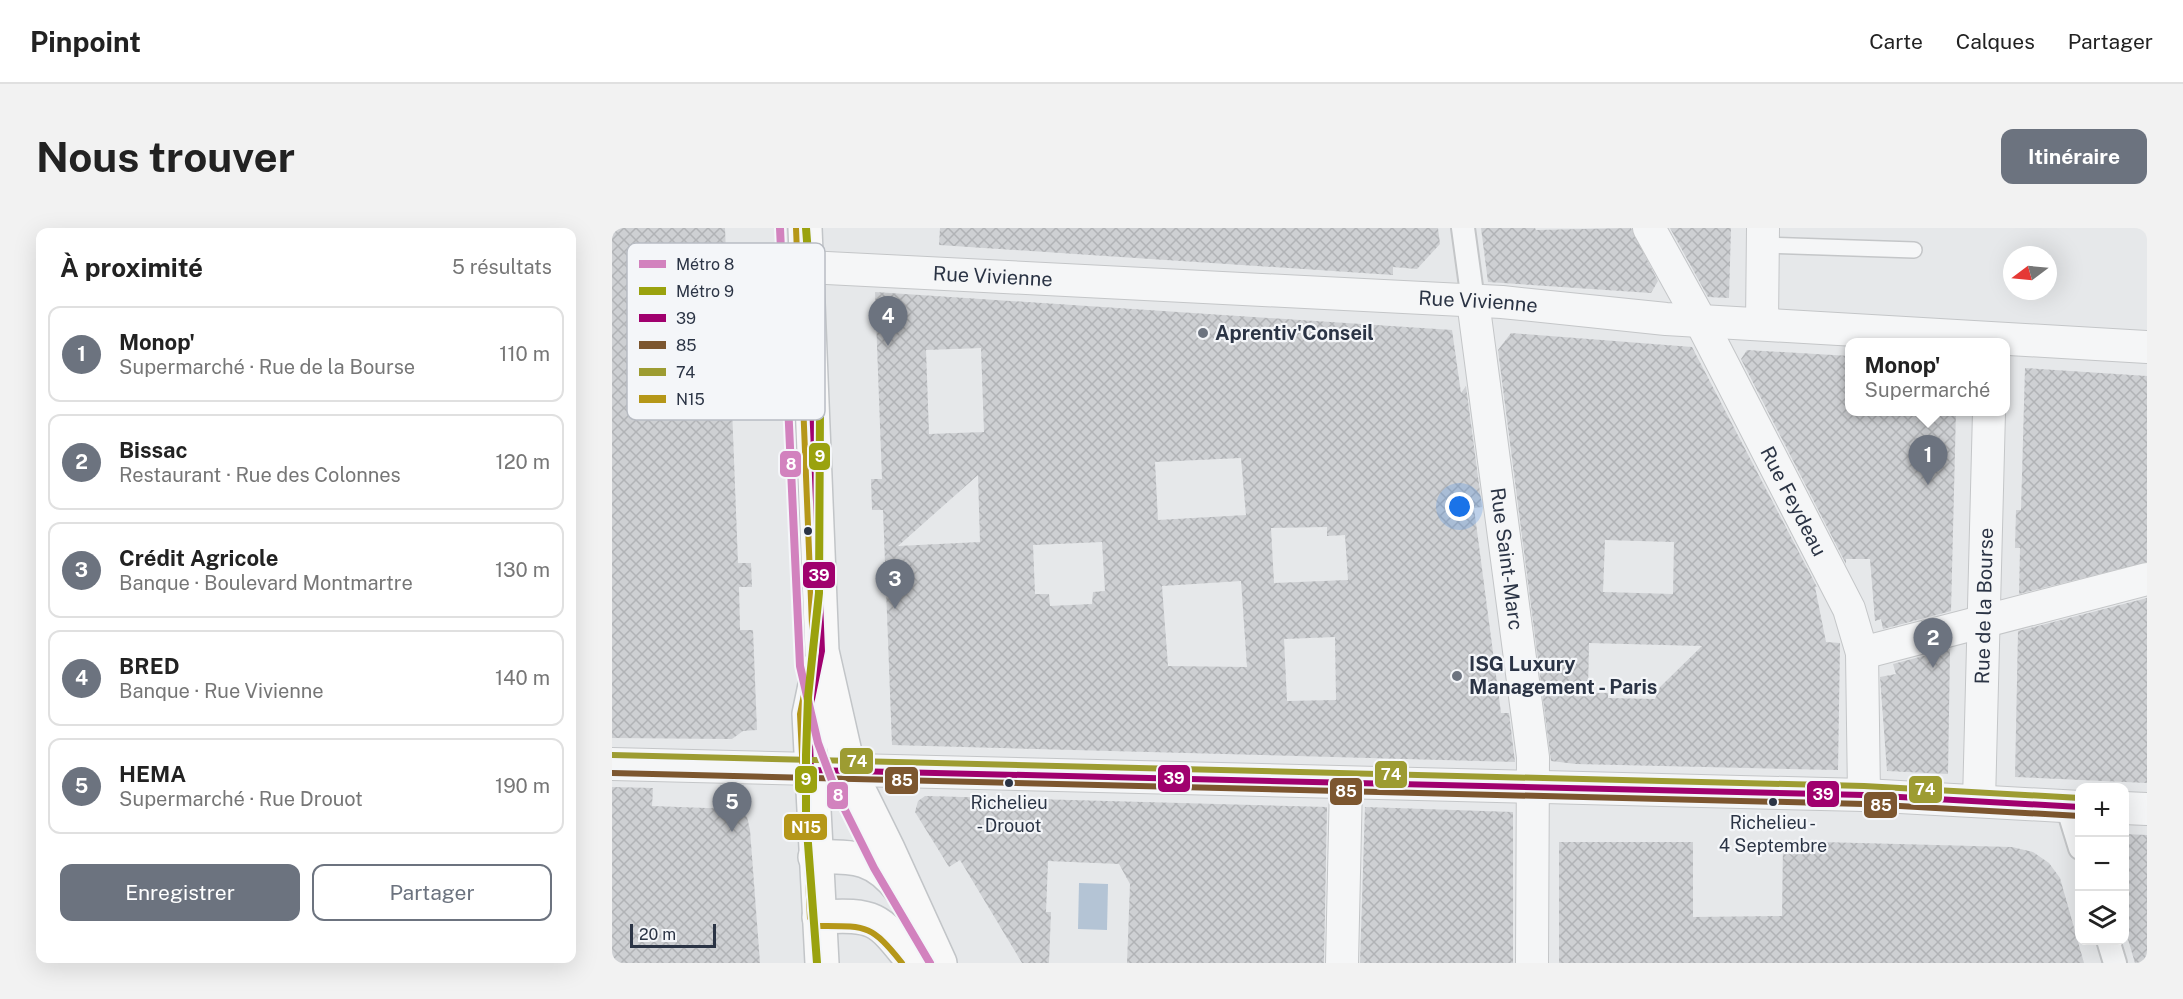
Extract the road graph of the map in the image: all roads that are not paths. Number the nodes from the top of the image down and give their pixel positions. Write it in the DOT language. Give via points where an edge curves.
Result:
graph roads {
  1 [pos="805,228"];
  2 [pos="1463,228"];
  3 [pos="1649,228"];
  4 [pos="1762,237"];
  5 [pos="806,243"];
  6 [pos="1914,250"];
  7 [pos="825,268"];
  8 [pos="1473,301"];
  9 [pos="1700,320"];
  10 [pos="1762,324"];
  11 [pos="1951,338"];
  12 [pos="2010,342"];
  13 [pos="2147,347"];
  14 [pos="1989,416"];
  15 [pos="813,420"];
  16 [pos="2147,579"];
  17 [pos="1984,620"];
  18 [pos="822,651"];
  19 [pos="1862,653"];
  20 [pos="612,764"];
  21 [pos="811,770"];
  22 [pos="849,770"];
  23 [pos="1346,783"];
  24 [pos="1533,788"];
  25 [pos="1864,795"];
  26 [pos="1979,801"];
  27 [pos="2073,807"];
  28 [pos="2129,808"];
  29 [pos="2147,809"];
  30 [pos="2077,837"];
  31 [pos="815,857"];
  32 [pos="819,917"];
  33 [pos="926,932"];
  34 [pos="2110,945"];
  35 [pos="822,963"];
  36 [pos="914,963"];
  37 [pos="940,963"];
  38 [pos="1342,963"];
  39 [pos="1532,963"];
  40 [pos="2115,963"];
  1 -- 5 [label="main road"];
  2 -- 8 [label="street, Rue Saint-Marc"];
  3 -- 9 [label="street, Rue Feydeau"];
  4 -- 6 [label="lane"];
  4 -- 10 [label="street"];
  7 -- 8 [label="street, Rue Vivienne"];
  8 -- 9 [label="street, Rue Vivienne"];
  8 -- 24 [label="street, Rue Saint-Marc" via="1533,757"];
  9 -- 10 [label="street, Rue Vivienne"];
  9 -- 19 [label="street, Rue Feydeau" via="1849,609"];
  10 -- 11 [label="street, Rue Vivienne"];
  12 -- 13 [label="street, Rue Vivienne"];
  14 -- 17 [label="street, Rue de la Bourse"];
  15 -- 18 [label="main road"];
  16 -- 17 [label="street"];
  17 -- 19 [label="street"];
  17 -- 26 [label="street, Rue de la Bourse"];
  18 -- 21 [label="main road" via="809,714"];
  18 -- 22 [label="main road"];
  19 -- 25 [label="street, Rue Feydeau"];
  20 -- 21 [label="street"];
  21 -- 22 [label="street"];
  21 -- 31 [label="main road"];
  22 -- 23 [label="street"];
  22 -- 33 [label="main road"];
  23 -- 24 [label="street"];
  23 -- 38 [label="street"];
  24 -- 25 [label="street"];
  24 -- 39 [label="street, Rue Saint-Marc"];
  25 -- 26 [label="street"];
  26 -- 27 [label="street"];
  27 -- 30 [label="street"];
  28 -- 29 [label="street"];
  31 -- 32 [label="main road"];
  31 -- 33 [label="main road" via="846,856 877,866 904,895"];
  32 -- 35 [label="main road"];
  32 -- 36 [label="main road" via="870,918"];
  33 -- 37 [label="main road"];
  34 -- 40 [label="street"];
}
